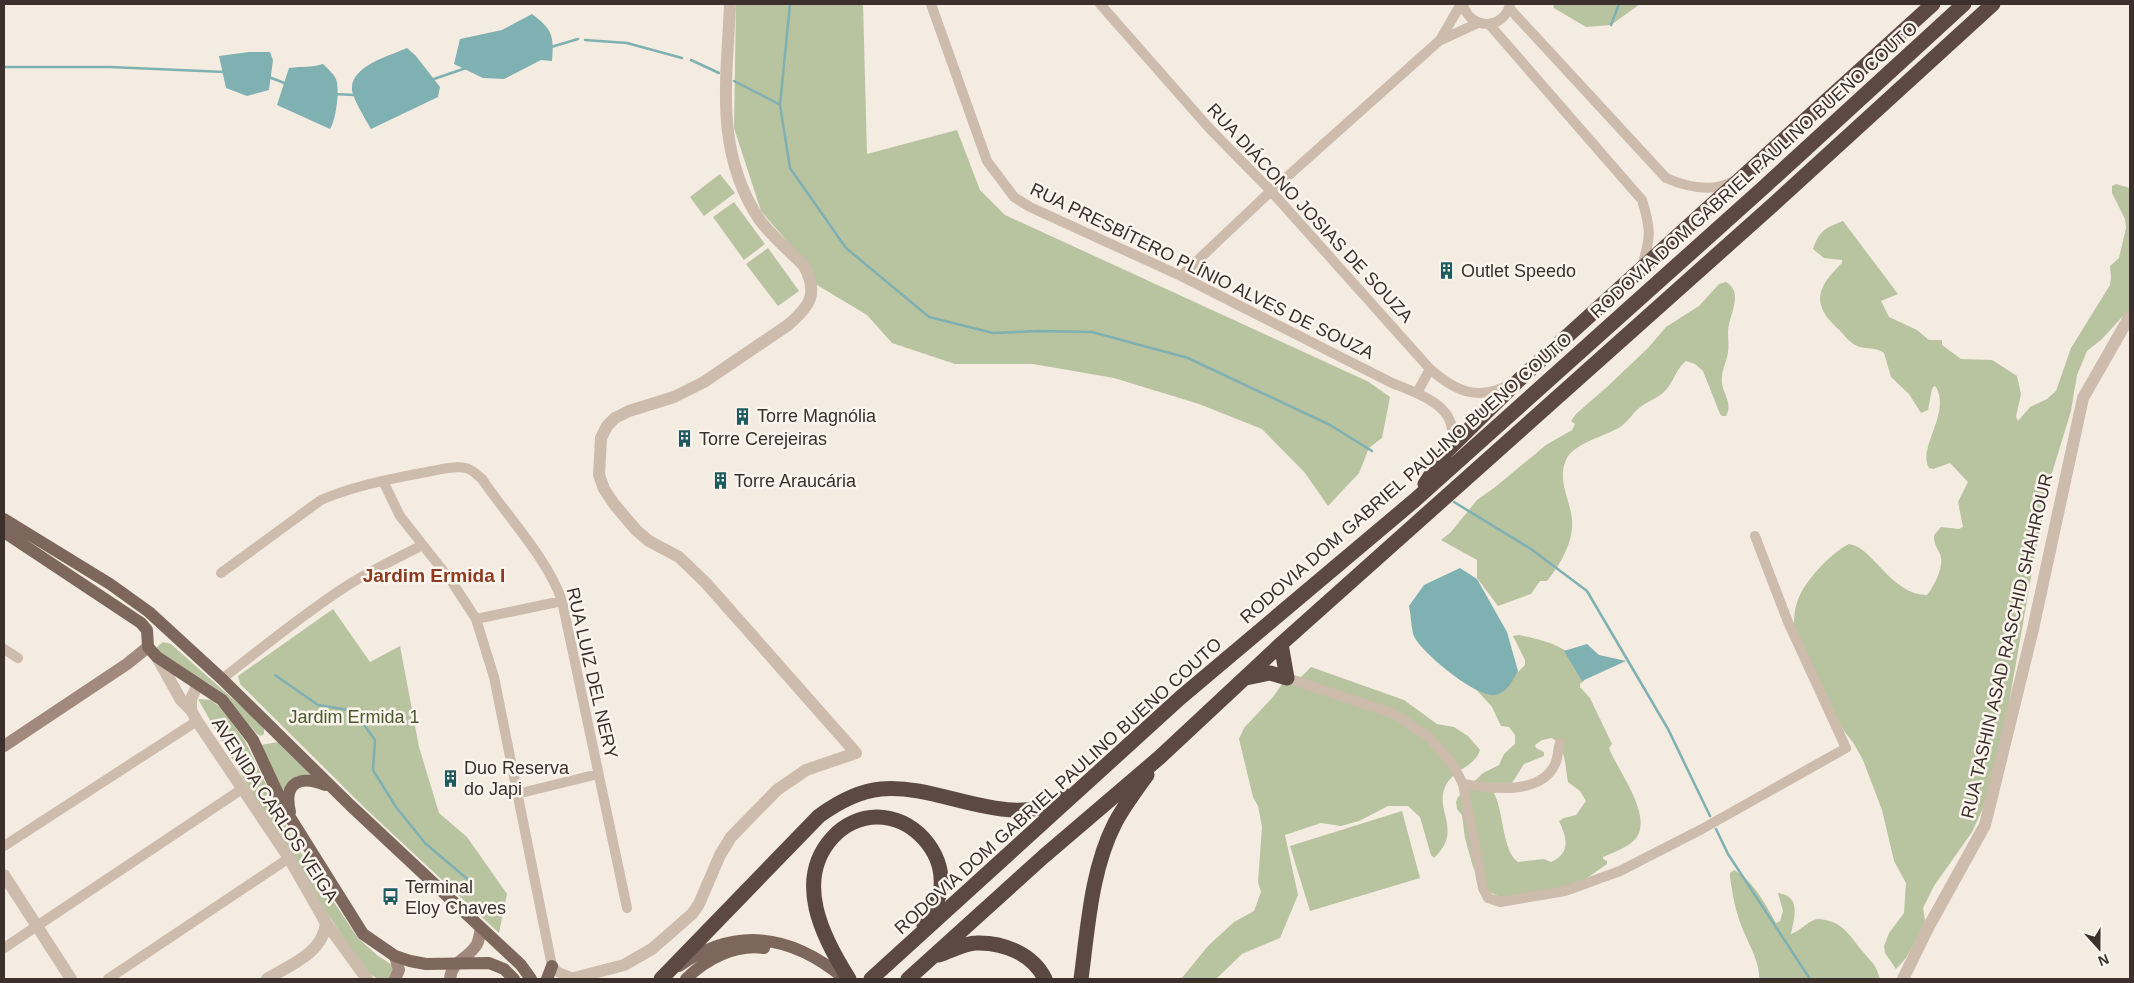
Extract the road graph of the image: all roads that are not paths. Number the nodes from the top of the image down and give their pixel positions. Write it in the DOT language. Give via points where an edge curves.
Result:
graph roads {
  1 [pos="730,4"];
  2 [pos="931,4"];
  3 [pos="1100,4"];
  4 [pos="1462,4"];
  5 [pos="1934,4"];
  6 [pos="1964,4"];
  7 [pos="1993,4"];
  8 [pos="1510,6"];
  9 [pos="1484,24"];
  10 [pos="1439,41"];
  11 [pos="1747,172"];
  12 [pos="1271,191"];
  13 [pos="1642,266"];
  14 [pos="1181,276"];
  15 [pos="2130,316"];
  16 [pos="1430,369"];
  17 [pos="1520,379"];
  18 [pos="1418,393"];
  19 [pos="1446,452"];
  20 [pos="383,481"];
  21 [pos="1415,500"];
  22 [pos="4,519"];
  23 [pos="4,532"];
  24 [pos="1755,536"];
  25 [pos="423,545"];
  26 [pos="221,573"];
  27 [pos="110,584"];
  28 [pos="102,596"];
  29 [pos="562,601"];
  30 [pos="476,619"];
  31 [pos="169,632"];
  32 [pos="1281,644"];
  33 [pos="148,647"];
  34 [pos="4,649"];
  35 [pos="157,657"];
  36 [pos="18,658"];
  37 [pos="127,664"];
  38 [pos="1287,678"];
  39 [pos="222,679"];
  40 [pos="1244,679"];
  41 [pos="198,684"];
  42 [pos="194,716"];
  43 [pos="272,729"];
  44 [pos="252,740"];
  45 [pos="1560,743"];
  46 [pos="4,746"];
  47 [pos="1160,757"];
  48 [pos="598,774"];
  49 [pos="1095,777"];
  50 [pos="1463,784"];
  51 [pos="242,789"];
  52 [pos="336,791"];
  53 [pos="517,794"];
  54 [pos="296,827"];
  55 [pos="4,846"];
  56 [pos="290,858"];
  57 [pos="4,875"];
  58 [pos="628,908"];
  59 [pos="326,923"];
  60 [pos="36,926"];
  61 [pos="481,928"];
  62 [pos="914,941"];
  63 [pos="4,948"];
  64 [pos="315,948"];
  65 [pos="344,950"];
  66 [pos="395,956"];
  67 [pos="933,957"];
  68 [pos="456,963"];
  69 [pos="552,966"];
  70 [pos="571,978"];
  71 [pos="71,979"];
  72 [pos="108,979"];
  73 [pos="267,979"];
  74 [pos="367,979"];
  75 [pos="396,979"];
  76 [pos="450,979"];
  77 [pos="514,979"];
  78 [pos="531,979"];
  79 [pos="547,979"];
  80 [pos="662,979"];
  81 [pos="686,979"];
  82 [pos="836,979"];
  83 [pos="845,979"];
  84 [pos="849,979"];
  85 [pos="872,979"];
  86 [pos="908,979"];
  87 [pos="1045,979"];
  88 [pos="1081,979"];
  89 [pos="1903,979"];
  1 -- 70 [label="street" via="725,98 726,124 736,171 760,220 804,266 813,292 801,315 704,382 674,397 615,418 601,438 599,475 614,504 636,530 679,557 706,583 856,753 806,770 777,790 731,837 692,914 652,950 624,965"];
  2 -- 14 [label="street, RUA PRESBÍTERO PLÍNIO ALVES DE SOUZA" via="987,161 1014,197"];
  3 -- 12 [label="street, RUA DIÁCONO JOSIAS DE SOUZA" via="1210,129"];
  4 -- 9 [label="street" via="1466,13"];
  4 -- 10 [label="street"];
  5 -- 11 [label="highway"];
  6 -- 21 [label="highway, RODOVIA DOM GABRIEL PAULINO BUENO COUTO"];
  7 -- 32 [label="highway, RODOVIA DOM GABRIEL PAULINO BUENO COUTO"];
  8 -- 9 [label="street" via="1504,17"];
  8 -- 11 [label="street" via="1666,178 1680,184 1710,188 1728,184"];
  9 -- 10 [label="street"];
  9 -- 13 [label="street" via="1642,200 1650,224"];
  10 -- 12 [label="street"];
  11 -- 13 [label="highway"];
  12 -- 14 [label="street"];
  12 -- 16 [label="street, RUA DIÁCONO JOSIAS DE SOUZA"];
  13 -- 17 [label="highway"];
  14 -- 18 [label="street, RUA PRESBÍTERO PLÍNIO ALVES DE SOUZA" via="1392,383"];
  15 -- 89 [label="street, RUA TASHIN ASAD RASCHID SHAHROUR" via="2083,398 2033,629 1985,825"];
  16 -- 17 [label="street, RUA DIÁCONO JOSIAS DE SOUZA" via="1447,384 1467,392 1501,390"];
  16 -- 18 [label="street"];
  17 -- 19 [label="highway"];
  18 -- 19 [label="street, RUA PRESBÍTERO PLÍNIO ALVES DE SOUZA" via="1446,412 1452,434"];
  19 -- 21 [label="highway"];
  20 -- 25 [label="street" via="400,516"];
  20 -- 26 [label="street, RUA LUIZ DEL NERY" via="351,488 321,500"];
  20 -- 29 [label="street, RUA LUIZ DEL NERY" via="456,468 473,471 535,551 557,584"];
  21 -- 49 [label="highway, RODOVIA DOM GABRIEL PAULINO BUENO COUTO" via="1180,698"];
  22 -- 27 [label="main road"];
  23 -- 28 [label="main road"];
  24 -- 50 [label="street" via="1788,622 1846,748 1620,871 1565,891 1500,902 1488,898 1483,888"];
  25 -- 30 [label="street"];
  25 -- 39 [label="street" via="344,588"];
  27 -- 28 [label="main road"];
  27 -- 31 [label="main road" via="149,612"];
  28 -- 33 [label="main road" via="141,622 147,630"];
  29 -- 30 [label="street"];
  29 -- 48 [label="street, RUA LUIZ DEL NERY"];
  30 -- 53 [label="street" via="494,677"];
  31 -- 33 [label="main road" via="158,636"];
  31 -- 39 [label="main road"];
  32 -- 38 [label="highway"];
  32 -- 40 [label="highway, RODOVIA DOM GABRIEL PAULINO BUENO COUTO"];
  33 -- 35 [label="main road"];
  33 -- 37 [label="main road"];
  34 -- 36 [label="street"];
  35 -- 37 [label="main road"];
  35 -- 41 [label="main road"];
  35 -- 42 [label="street, AVENIDA CARLOS VEIGA" via="181,700"];
  37 -- 46 [label="main road"];
  38 -- 40 [label="highway" via="1270,673"];
  38 -- 50 [label="street" via="1395,714 1430,738 1453,765"];
  39 -- 43 [label="main road"];
  40 -- 47 [label="highway, RODOVIA DOM GABRIEL PAULINO BUENO COUTO"];
  41 -- 42 [label="street" via="191,699"];
  41 -- 44 [label="main road" via="222,700"];
  42 -- 51 [label="street, AVENIDA CARLOS VEIGA"];
  42 -- 55 [label="street"];
  43 -- 44 [label="main road" via="264,742"];
  43 -- 52 [label="main road"];
  44 -- 54 [label="main road"];
  45 -- 50 [label="street" via="1555,763 1548,774 1524,786 1497,789"];
  47 -- 67 [label="highway, RODOVIA DOM GABRIEL PAULINO BUENO COUTO" via="1043,856"];
  47 -- 88 [label="highway" via="1116,822 1104,850 1093,894"];
  48 -- 53 [label="street"];
  48 -- 58 [label="street, RUA LUIZ DEL NERY"];
  49 -- 62 [label="highway, RODOVIA DOM GABRIEL PAULINO BUENO COUTO"];
  49 -- 80 [label="highway" via="1061,800 1039,807 1010,810 907,789 881,789 846,800 819,816"];
  51 -- 56 [label="street, AVENIDA CARLOS VEIGA"];
  51 -- 60 [label="street"];
  52 -- 54 [label="main road" via="311,780 294,784 288,803"];
  52 -- 61 [label="main road"];
  53 -- 69 [label="street"];
  54 -- 66 [label="main road" via="363,934"];
  56 -- 59 [label="street, AVENIDA CARLOS VEIGA"];
  56 -- 72 [label="street"];
  57 -- 60 [label="street"];
  59 -- 64 [label="street" via="324,936"];
  59 -- 65 [label="street, AVENIDA CARLOS VEIGA"];
  60 -- 63 [label="street"];
  60 -- 71 [label="street"];
  61 -- 68 [label="main road" via="472,951"];
  61 -- 78 [label="main road" via="521,965"];
  62 -- 84 [label="highway" via="934,909 940,888 940,870 933,851 917,832 902,822 877,817 855,821 828,842 819,858 814,879 814,907 823,933"];
  62 -- 85 [label="highway, RODOVIA DOM GABRIEL PAULINO BUENO COUTO"];
  64 -- 65 [label="street"];
  64 -- 73 [label="street"];
  65 -- 74 [label="street, AVENIDA CARLOS VEIGA"];
  66 -- 68 [label="main road" via="426,964"];
  66 -- 75 [label="main road" via="399,970"];
  67 -- 86 [label="highway, RODOVIA DOM GABRIEL PAULINO BUENO COUTO"];
  67 -- 87 [label="highway" via="975,943 995,944 1026,956"];
  68 -- 76 [label="main road"];
  68 -- 77 [label="main road" via="489,963 504,969"];
  69 -- 70 [label="street"];
  69 -- 79 [label="main road"];
  80 -- 83 [label="main road" via="710,948 732,941 763,939 811,956"];
  81 -- 82 [label="main road" via="705,963 724,954 758,947 804,957"];
}
